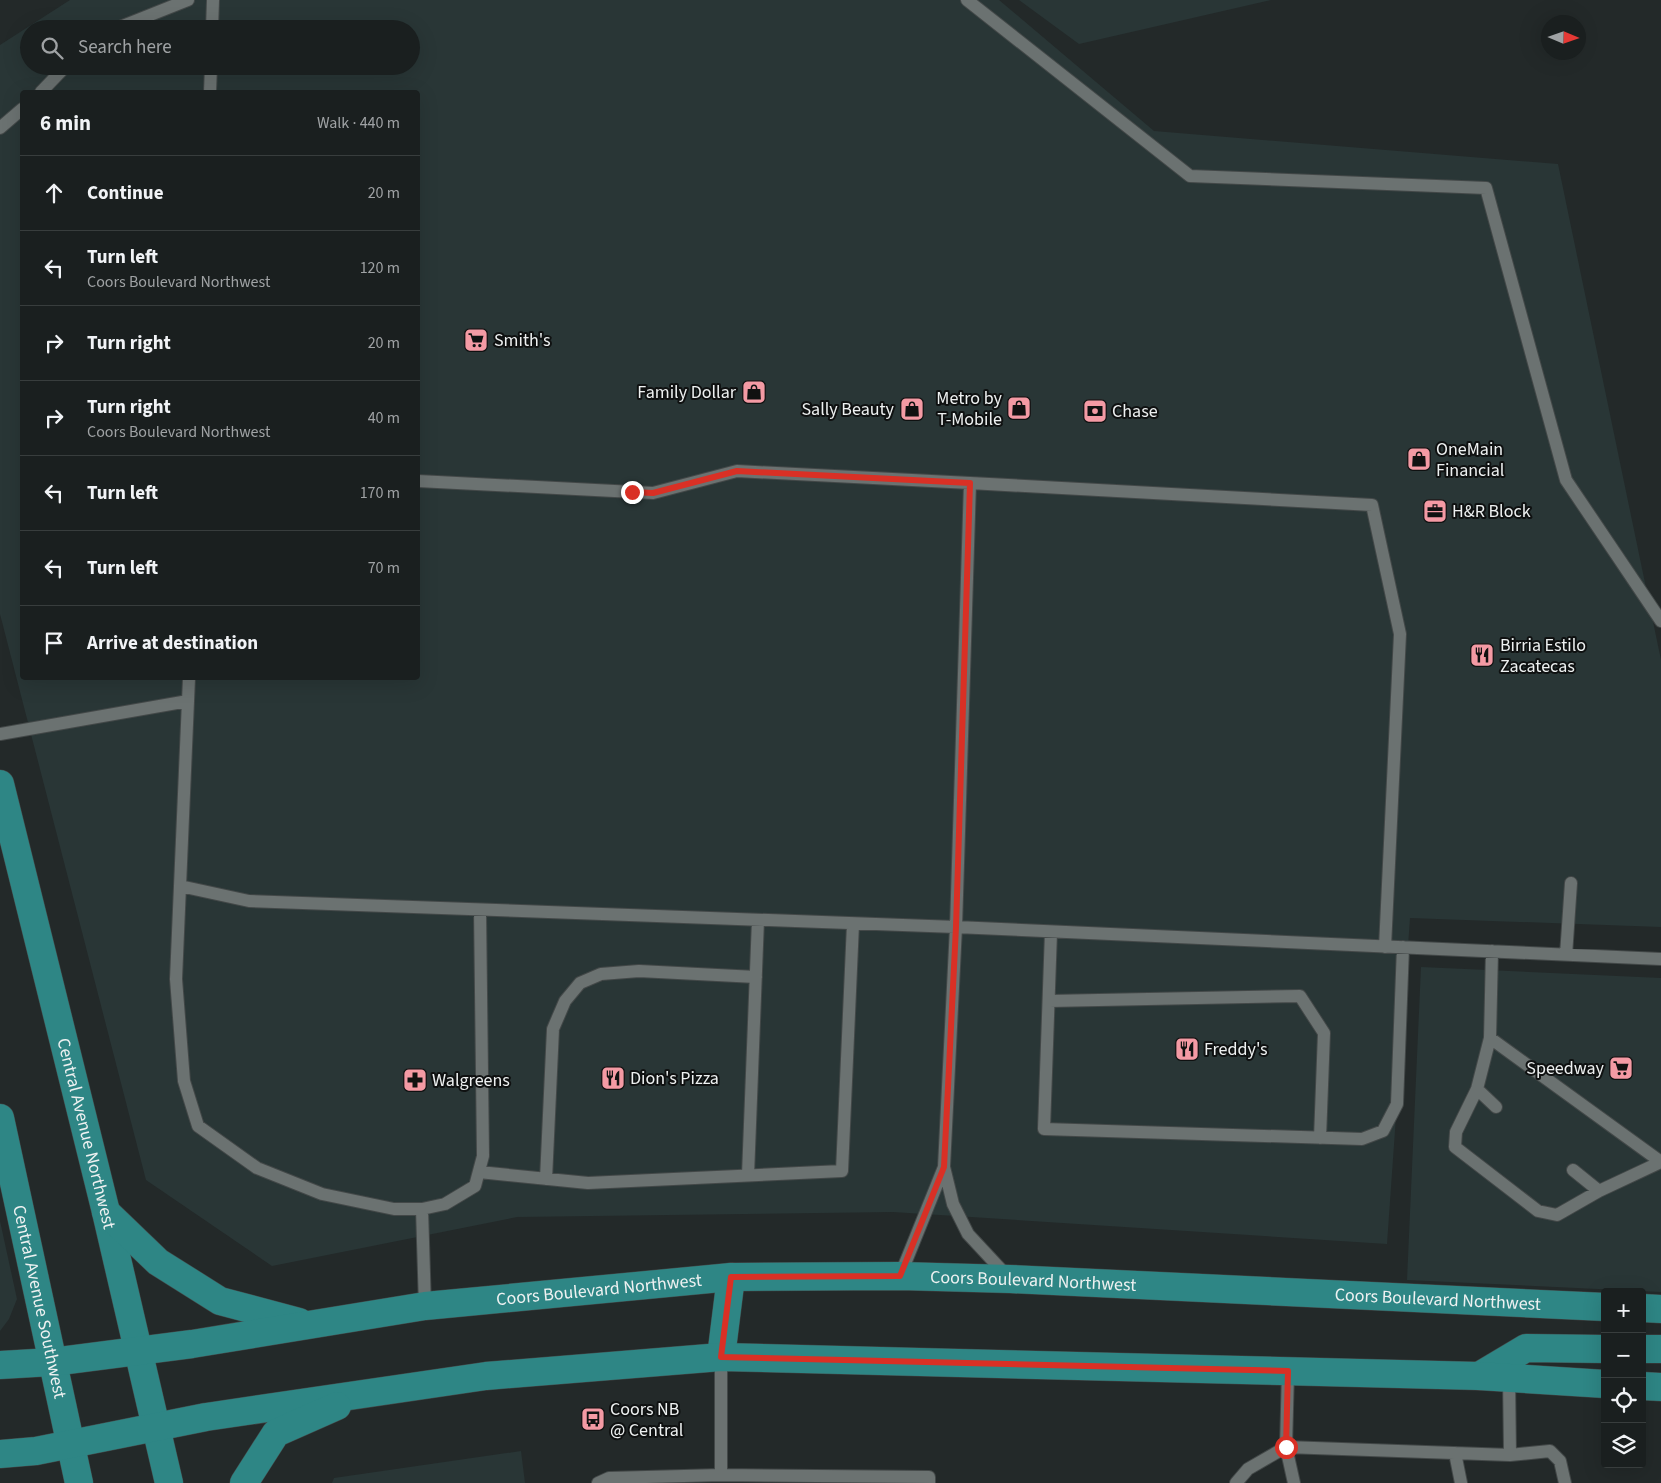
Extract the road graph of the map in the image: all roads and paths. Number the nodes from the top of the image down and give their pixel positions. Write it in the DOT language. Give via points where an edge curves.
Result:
graph roads {
  1 [pos="188,0"];
  2 [pos="213,0"];
  3 [pos="967,0"];
  4 [pos="138,20"];
  5 [pos="212,20"];
  6 [pos="57,75"];
  7 [pos="211,75"];
  8 [pos="43,90"];
  9 [pos="210,90"];
  10 [pos="20,111"];
  11 [pos="0,128"];
  12 [pos="420,481"];
  13 [pos="970,483"];
  14 [pos="1661,621"];
  15 [pos="189,680"];
  16 [pos="188,701"];
  17 [pos="0,734"];
  18 [pos="0,784"];
  19 [pos="1571,883"];
  20 [pos="180,886"];
  21 [pos="480,910"];
  22 [pos="758,920"];
  23 [pos="853,924"];
  24 [pos="956,927"];
  25 [pos="1051,932"];
  26 [pos="1385,947"];
  27 [pos="1403,947"];
  28 [pos="1492,951"];
  29 [pos="1566,955"];
  30 [pos="1661,959"];
  31 [pos="756,977"];
  32 [pos="1049,1001"];
  33 [pos="1490,1038"];
  34 [pos="1477,1089"];
  35 [pos="1496,1107"];
  36 [pos="0,1118"];
  37 [pos="1320,1138"];
  38 [pos="944,1167"];
  39 [pos="1573,1170"];
  40 [pos="479,1172"];
  41 [pos="748,1175"];
  42 [pos="546,1179"];
  43 [pos="1599,1191"];
  44 [pos="422,1209"];
  45 [pos="106,1212"];
  46 [pos="900,1276"];
  47 [pos="731,1277"];
  48 [pos="1010,1279"];
  49 [pos="425,1306"];
  50 [pos="1601,1306"];
  51 [pos="1646,1308"];
  52 [pos="1661,1309"];
  53 [pos="308,1324"];
  54 [pos="1601,1348"];
  55 [pos="1646,1349"];
  56 [pos="1661,1349"];
  57 [pos="137,1351"];
  58 [pos="721,1357"];
  59 [pos="52,1362"];
  60 [pos="0,1365"];
  61 [pos="1288,1371"];
  62 [pos="1479,1376"];
  63 [pos="1510,1378"];
  64 [pos="1601,1384"];
  65 [pos="1646,1386"];
  66 [pos="1661,1387"];
  67 [pos="368,1392"];
  68 [pos="156,1427"];
  69 [pos="70,1444"];
  70 [pos="1286,1447"];
  71 [pos="0,1454"];
  72 [pos="1455,1454"];
  73 [pos="1510,1455"];
  74 [pos="721,1475"];
  75 [pos="754,1479"];
  76 [pos="818,1480"];
  77 [pos="869,1480"];
  78 [pos="888,1480"];
  79 [pos="908,1480"];
  80 [pos="78,1483"];
  81 [pos="169,1483"];
  82 [pos="244,1483"];
  83 [pos="598,1483"];
  84 [pos="929,1483"];
  85 [pos="1236,1483"];
  86 [pos="1294,1483"];
  87 [pos="1461,1483"];
  88 [pos="1565,1483"];
  1 -- 4 [label="lane"];
  2 -- 5 [label="lane"];
  3 -- 14 [label="lane" via="1190,176 1486,188 1566,480"];
  6 -- 8 [label="lane"];
  7 -- 9 [label="lane"];
  10 -- 11 [label="lane"];
  12 -- 13 [label="lane" via="653,493 737,471"];
  13 -- 24 [label="lane"];
  13 -- 26 [label="lane" via="1372,505 1400,634"];
  15 -- 16 [label="lane"];
  16 -- 17 [label="lane"];
  16 -- 20 [label="lane"];
  18 -- 45 [label="main road, Central Avenue Northwest"];
  19 -- 29 [label="lane"];
  20 -- 21 [label="lane" via="249,901"];
  20 -- 44 [label="lane" via="176,979 184,1081 198,1126 257,1168 322,1194 394,1209"];
  21 -- 22 [label="lane"];
  21 -- 40 [label="lane" via="483,1156"];
  22 -- 23 [label="lane"];
  22 -- 31 [label="lane"];
  23 -- 24 [label="lane"];
  23 -- 41 [label="lane" via="842,1171"];
  24 -- 25 [label="lane"];
  24 -- 38 [label="lane"];
  25 -- 26 [label="lane"];
  25 -- 32 [label="lane"];
  26 -- 27 [label="lane"];
  27 -- 28 [label="lane"];
  27 -- 37 [label="lane" via="1397,1104 1383,1131 1362,1140"];
  28 -- 29 [label="lane"];
  28 -- 33 [label="lane"];
  29 -- 30 [label="lane"];
  31 -- 41 [label="lane"];
  31 -- 42 [label="lane" via="638,971 601,974 580,982 565,1001 553,1029"];
  32 -- 37 [label="lane" via="1300,996 1324,1033"];
  32 -- 37 [label="lane" via="1044,1129"];
  33 -- 34 [label="lane"];
  33 -- 43 [label="lane" via="1661,1162"];
  34 -- 35 [label="lane"];
  34 -- 43 [label="lane" via="1456,1132 1455,1147 1538,1211 1557,1216"];
  36 -- 59 [label="main road, Central Avenue Southwest"];
  38 -- 46 [label="lane"];
  38 -- 48 [label="lane" via="953,1204 968,1234"];
  39 -- 43 [label="lane"];
  40 -- 42 [label="lane"];
  40 -- 44 [label="lane" via="475,1186 445,1204"];
  41 -- 42 [label="lane" via="588,1183"];
  44 -- 49 [label="lane"];
  45 -- 53 [label="main road" via="158,1262 220,1301"];
  45 -- 57 [label="main road, Central Avenue Northwest"];
  46 -- 47 [label="main road, Coors Boulevard Northwest"];
  46 -- 48 [label="main road, Coors Boulevard Northwest"];
  47 -- 49 [label="main road, Coors Boulevard Northwest"];
  47 -- 58 [label="main road"];
  48 -- 50 [label="main road, Coors Boulevard Northwest"];
  49 -- 53 [label="main road, Coors Boulevard Northwest"];
  51 -- 52 [label="main road"];
  53 -- 57 [label="main road, Coors Boulevard Northwest"];
  54 -- 62 [label="main road" via="1526,1348"];
  55 -- 56 [label="main road"];
  57 -- 59 [label="main road, Coors Boulevard Northwest"];
  57 -- 68 [label="main road, Central Avenue Northwest"];
  58 -- 61 [label="main road"];
  58 -- 67 [label="main road" via="486,1376"];
  58 -- 74 [label="lane"];
  59 -- 60 [label="main road, Coors Boulevard Northwest"];
  59 -- 69 [label="main road, Central Avenue Southwest"];
  61 -- 62 [label="main road"];
  61 -- 70 [label="lane"];
  62 -- 63 [label="main road"];
  63 -- 64 [label="main road"];
  63 -- 73 [label="lane"];
  65 -- 66 [label="main road"];
  67 -- 68 [label="main road"];
  67 -- 82 [label="main road" via="276,1433"];
  68 -- 69 [label="main road"];
  68 -- 81 [label="main road, Central Avenue Northwest"];
  69 -- 71 [label="main road"];
  69 -- 80 [label="main road, Central Avenue Southwest"];
  70 -- 72 [label="lane"];
  70 -- 85 [label="lane" via="1248,1469"];
  70 -- 86 [label="lane"];
  72 -- 73 [label="lane"];
  72 -- 87 [label="lane"];
  73 -- 88 [label="lane" via="1550,1451 1560,1461"];
  74 -- 75 [label="lane"];
  74 -- 83 [label="lane" via="609,1478"];
  75 -- 76 [label="lane"];
  76 -- 77 [label="lane"];
  77 -- 78 [label="lane"];
  78 -- 79 [label="lane"];
  79 -- 84 [label="lane" via="929,1477"];
}
